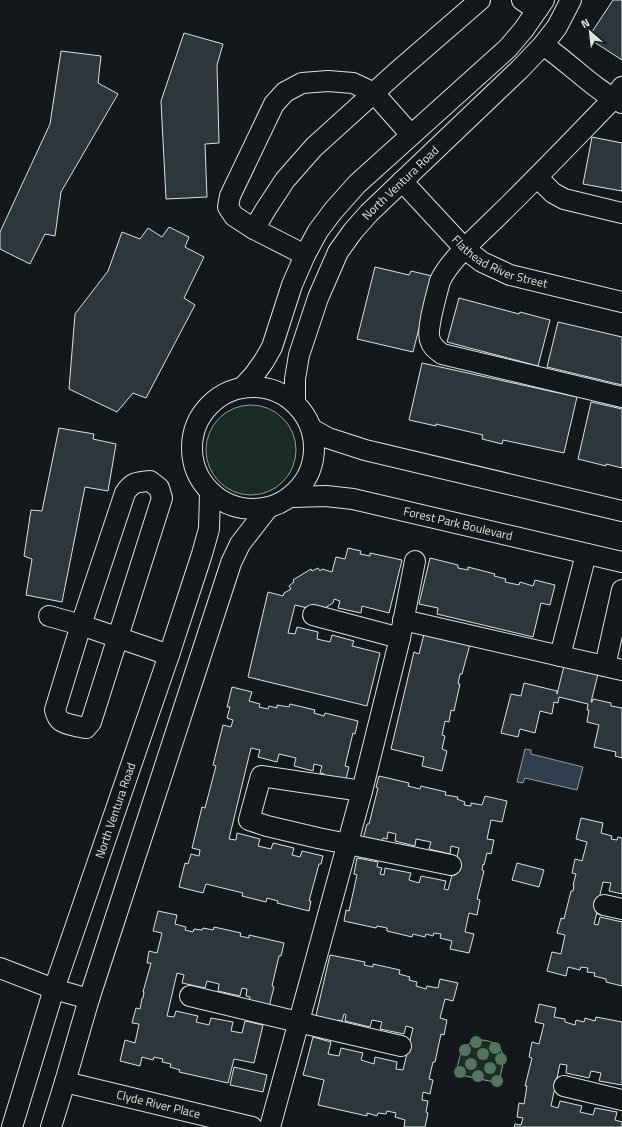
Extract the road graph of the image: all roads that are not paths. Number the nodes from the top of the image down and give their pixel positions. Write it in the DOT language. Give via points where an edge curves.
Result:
graph roads {
  1 [pos="480,0"];
  2 [pos="571,0"];
  3 [pos="534,3"];
  4 [pos="543,45"];
  5 [pos="374,93"];
  6 [pos="619,96"];
  7 [pos="411,135"];
  8 [pos="537,177"];
  9 [pos="402,181"];
  10 [pos="622,213"];
  11 [pos="254,229"];
  12 [pos="465,249"];
  13 [pos="305,255"];
  14 [pos="622,302"];
  15 [pos="243,387"];
  16 [pos="622,396"];
  17 [pos="295,402"];
  18 [pos="312,429"];
  19 [pos="210,493"];
  20 [pos="292,497"];
  21 [pos="268,508"];
  22 [pos="622,511"];
  23 [pos="586,554"];
  24 [pos="415,561"];
  25 [pos="622,562"];
  26 [pos="622,590"];
  27 [pos="313,614"];
  28 [pos="49,616"];
  29 [pos="81,625"];
  30 [pos="401,629"];
  31 [pos="118,638"];
  32 [pos="169,655"];
  33 [pos="560,656"];
  34 [pos="613,668"];
  35 [pos="362,791"];
  36 [pos="347,844"];
  37 [pos="451,865"];
  38 [pos="0,968"];
  39 [pos="54,989"];
  40 [pos="190,996"];
  41 [pos="88,999"];
  42 [pos="298,1022"];
  43 [pos="401,1046"];
  44 [pos="66,1082"];
  45 [pos="564,1086"];
  46 [pos="622,1100"];
  47 [pos="12,1127"];
  48 [pos="51,1127"];
  49 [pos="252,1127"];
  50 [pos="270,1127"];
  1 -- 5 [label="street"];
  2 -- 4 [label="street, North Ventura Road" via="557,27"];
  3 -- 7 [label="street" via="524,29 508,48"];
  4 -- 6 [label="street" via="603,92"];
  4 -- 9 [label="street, North Ventura Road"];
  5 -- 7 [label="street"];
  5 -- 11 [label="street" via="314,147 285,180"];
  5 -- 11 [label="street" via="353,83 302,83 285,92 274,104 230,196 228,207 234,216"];
  6 -- 8 [label="street"];
  7 -- 13 [label="street" via="357,184 333,211"];
  8 -- 10 [label="street" via="553,193 564,199"];
  8 -- 12 [label="street"];
  9 -- 12 [label="street, Flathead River Street"];
  9 -- 17 [label="street, North Ventura Road" via="353,230 338,252 318,298 299,355"];
  11 -- 13 [label="street"];
  12 -- 14 [label="street, Flathead River Street" via="482,262 510,275"];
  12 -- 16 [label="street" via="440,281 428,332 434,348 442,354"];
  13 -- 15 [label="street" via="292,285 272,347"];
  15 -- 17 [label="street" via="279,393"];
  15 -- 19 [label="street" via="225,393 209,405 198,421 192,440 192,459 198,478"];
  17 -- 18 [label="street" via="305,414"];
  18 -- 20 [label="street" via="315,445 313,464 305,482"];
  18 -- 22 [label="street" via="328,438 365,450"];
  19 -- 21 [label="street" via="227,504 247,510"];
  19 -- 32 [label="street, North Ventura Road" via="209,529"];
  20 -- 21 [label="street" via="282,504"];
  20 -- 23 [label="street, Forest Park Boulevard" via="326,496 353,499"];
  21 -- 41 [label="street" via="240,544 231,563"];
  23 -- 25 [label="street, Forest Park Boulevard"];
  23 -- 33 [label="street"];
  24 -- 30 [label="street"];
  26 -- 34 [label="street"];
  27 -- 30 [label="street"];
  28 -- 29 [label="street"];
  29 -- 31 [label="street"];
  29 -- 31 [label="street" via="55,710 60,721 86,728 91,722"];
  29 -- 31 [label="street" via="125,493 130,485 150,481 159,488 162,498"];
  30 -- 33 [label="street"];
  30 -- 35 [label="street"];
  31 -- 32 [label="street"];
  32 -- 39 [label="street, North Ventura Road"];
  33 -- 34 [label="street"];
  35 -- 36 [label="street"];
  35 -- 36 [label="street" via="261,776 249,820"];
  36 -- 37 [label="street"];
  36 -- 42 [label="street"];
  38 -- 39 [label="street"];
  39 -- 41 [label="street"];
  39 -- 47 [label="street, North Ventura Road"];
  40 -- 42 [label="street"];
  41 -- 44 [label="street"];
  42 -- 43 [label="street"];
  42 -- 50 [label="street"];
  44 -- 48 [label="street"];
  44 -- 49 [label="street, Clyde River Place"];
  45 -- 46 [label="street"];
}
